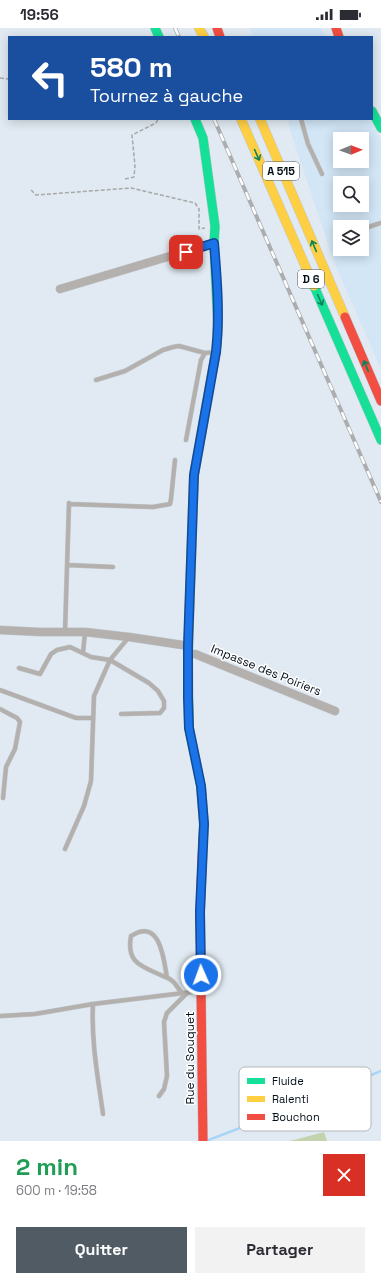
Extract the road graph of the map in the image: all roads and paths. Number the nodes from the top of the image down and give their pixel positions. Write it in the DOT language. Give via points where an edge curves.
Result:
graph roads {
  1 [pos="373,113"];
  2 [pos="158,120"];
  3 [pos="195,120"];
  4 [pos="241,120"];
  5 [pos="259,120"];
  6 [pos="301,120"];
  7 [pos="381,128"];
  8 [pos="322,174"];
  9 [pos="126,179"];
  10 [pos="31,190"];
  11 [pos="381,223"];
  12 [pos="215,226"];
  13 [pos="369,227"];
  14 [pos="214,243"];
  15 [pos="60,288"];
  16 [pos="216,352"];
  17 [pos="205,353"];
  18 [pos="96,380"];
  19 [pos="381,402"];
  20 [pos="186,440"];
  21 [pos="381,440"];
  22 [pos="175,460"];
  23 [pos="67,565"];
  24 [pos="113,566"];
  25 [pos="0,630"];
  26 [pos="65,632"];
  27 [pos="85,632"];
  28 [pos="129,637"];
  29 [pos="188,650"];
  30 [pos="83,653"];
  31 [pos="110,660"];
  32 [pos="19,668"];
  33 [pos="0,690"];
  34 [pos="0,709"];
  35 [pos="335,710"];
  36 [pos="121,714"];
  37 [pos="93,718"];
  38 [pos="3,798"];
  39 [pos="64,849"];
  40 [pos="167,978"];
  41 [pos="202,991"];
  42 [pos="181,992"];
  43 [pos="188,992"];
  44 [pos="93,1004"];
  45 [pos="1,1016"];
  46 [pos="159,1096"];
  47 [pos="104,1114"];
  48 [pos="203,1140"];
  1 -- 7 [label="main road"];
  2 -- 9 [label="path" via="132,135 134,177"];
  3 -- 12 [label="main road, Rue du Souquet" via="204,138"];
  4 -- 21 [label="main road, D 6, one-way"];
  19 -- 5 [label="main road, D 6, one-way"];
  6 -- 8 [label="lane" via="308,144"];
  10 -- 12 [label="path" via="36,195 131,188 195,203 199,209 199,229"];
  11 -- 13 [label="lane"];
  12 -- 14 [label="main road, Rue du Souquet"];
  14 -- 15 [label="street"];
  14 -- 16 [label="main road, Rue du Souquet" via="218,306"];
  16 -- 17 [label="lane"];
  16 -- 29 [label="main road, Rue du Souquet" via="194,475"];
  17 -- 18 [label="lane" via="179,346 173,347 125,371"];
  17 -- 20 [label="lane" via="201,360"];
  22 -- 23 [label="lane" via="170,504 153,507 69,503"];
  23 -- 24 [label="lane"];
  23 -- 26 [label="lane"];
  25 -- 26 [label="street, Impasse des Poiriers"];
  26 -- 27 [label="street, Impasse des Poiriers"];
  27 -- 28 [label="street, Impasse des Poiriers"];
  27 -- 30 [label="lane"];
  28 -- 29 [label="street, Impasse des Poiriers"];
  28 -- 31 [label="lane"];
  29 -- 35 [label="street, Impasse des Poiriers"];
  29 -- 41 [label="main road, Rue du Souquet" via="189,728 201,786 204,824 200,912"];
  30 -- 31 [label="lane"];
  30 -- 32 [label="lane" via="70,647 57,650 50,654 40,674"];
  31 -- 36 [label="lane" via="149,683 164,701 164,708 160,713"];
  31 -- 37 [label="lane" via="94,696"];
  33 -- 37 [label="lane" via="76,718"];
  34 -- 38 [label="lane" via="20,722 15,749 6,768"];
  37 -- 39 [label="lane" via="90,781 84,806"];
  40 -- 40 [label="lane" via="142,966 131,957 131,936 146,931 156,936 162,949"];
  40 -- 42 [label="lane" via="172,980"];
  41 -- 43 [label="lane"];
  41 -- 48 [label="main road, Rue du Souquet"];
  42 -- 43 [label="lane"];
  42 -- 44 [label="lane"];
  43 -- 46 [label="lane" via="167,1013 164,1022 167,1076 164,1089"];
  44 -- 45 [label="lane" via="35,1014"];
  44 -- 47 [label="lane" via="95,1064"];
}
